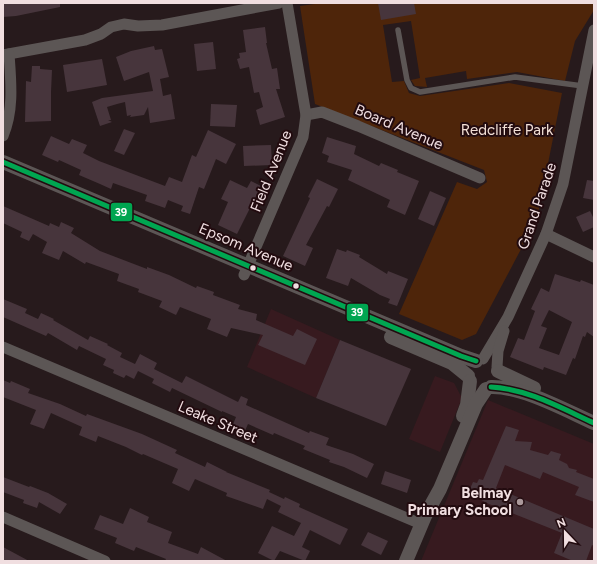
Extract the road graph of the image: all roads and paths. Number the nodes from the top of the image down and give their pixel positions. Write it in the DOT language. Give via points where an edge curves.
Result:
graph roads {
  1 [pos="279,3"];
  2 [pos="287,3"];
  3 [pos="398,30"];
  4 [pos="594,30"];
  5 [pos="6,55"];
  6 [pos="583,86"];
  7 [pos="306,115"];
  8 [pos="3,136"];
  9 [pos="3,162"];
  10 [pos="3,171"];
  11 [pos="480,178"];
  12 [pos="546,234"];
  13 [pos="594,257"];
  14 [pos="246,271"];
  15 [pos="508,317"];
  16 [pos="3,347"];
  17 [pos="480,360"];
  18 [pos="498,369"];
  19 [pos="469,379"];
  20 [pos="488,388"];
  21 [pos="594,414"];
  22 [pos="594,423"];
  23 [pos="3,517"];
  24 [pos="423,520"];
  25 [pos="105,561"];
  26 [pos="406,561"];
  1 -- 5 [label="street" via="162,25 124,24 111,27 85,40"];
  2 -- 7 [label="street, Field Avenue"];
  3 -- 6 [label="lane" via="407,80 411,88 420,92 515,77"];
  4 -- 6 [label="street, Grand Parade"];
  5 -- 8 [label="street" via="12,87 11,106"];
  6 -- 12 [label="street, Grand Parade" via="563,184"];
  7 -- 11 [label="street, Board Avenue" via="322,112"];
  7 -- 14 [label="street, Field Avenue" via="303,137"];
  9 -- 14 [label="street, Epsom Avenue"];
  10 -- 14 [label="street, Epsom Avenue"];
  12 -- 13 [label="street"];
  12 -- 15 [label="street, Grand Parade"];
  14 -- 17 [label="street, Epsom Avenue" via="461,356"];
  14 -- 19 [label="street, Epsom Avenue" via="452,363"];
  15 -- 17 [label="street, Grand Parade"];
  15 -- 18 [label="street, Grand Parade" via="498,351"];
  16 -- 24 [label="street, Leake Street"];
  17 -- 18 [label="street" via="493,362"];
  17 -- 19 [label="street" via="470,367"];
  18 -- 20 [label="street" via="498,379"];
  18 -- 21 [label="street" via="516,380"];
  19 -- 20 [label="street" via="477,387"];
  19 -- 24 [label="street" via="465,410 433,486"];
  20 -- 22 [label="street" via="502,387 517,391"];
  20 -- 24 [label="street" via="476,404 440,489"];
  23 -- 25 [label="street"];
  24 -- 26 [label="street"];
}
